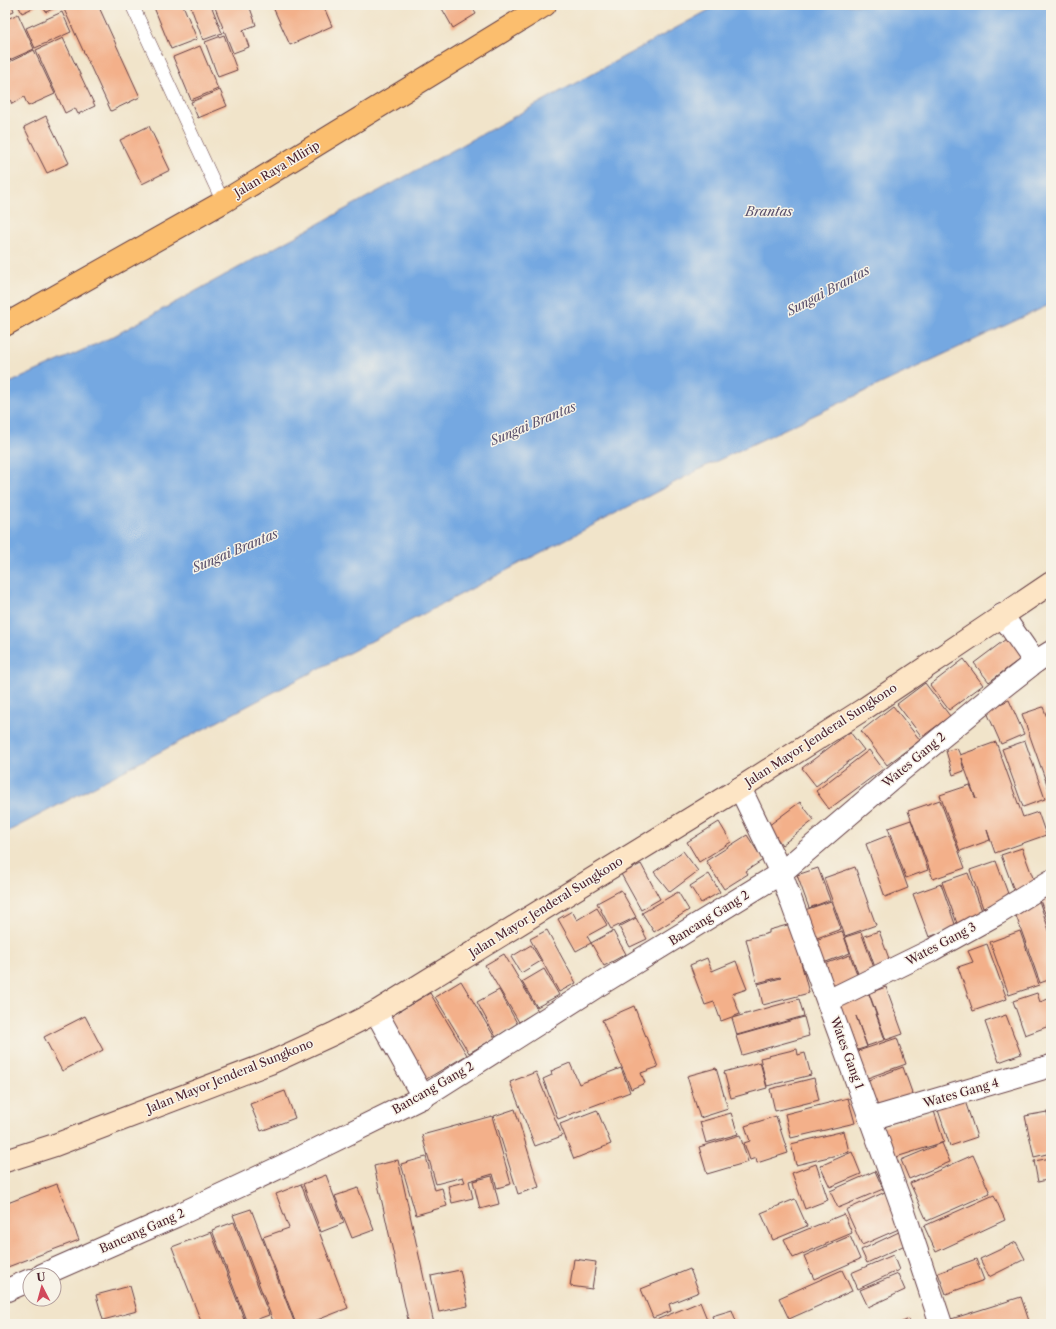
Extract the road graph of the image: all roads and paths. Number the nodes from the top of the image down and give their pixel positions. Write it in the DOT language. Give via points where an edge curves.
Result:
graph roads {
  1 [pos="132,5"];
  2 [pos="545,5"];
  3 [pos="223,202"];
  4 [pos="5,325"];
  5 [pos="1051,583"];
  6 [pos="1002,615"];
  7 [pos="1043,657"];
  8 [pos="740,788"];
  9 [pos="781,873"];
  10 [pos="1051,881"];
  11 [pos="828,1001"];
  12 [pos="376,1012"];
  13 [pos="1051,1066"];
  14 [pos="423,1096"];
  15 [pos="870,1119"];
  16 [pos="5,1161"];
  17 [pos="60,1267"];
  18 [pos="22,1284"];
  19 [pos="5,1291"];
  20 [pos="941,1324"];
  1 -- 3 [label="lane"];
  2 -- 3 [label="main road, Jalan Raya Mlirip"];
  3 -- 4 [label="main road, Jalan Raya Mlirip"];
  5 -- 6 [label="main road, Jalan Mayor Jenderal Sungkono"];
  6 -- 7 [label="street"];
  6 -- 8 [label="main road, Jalan Mayor Jenderal Sungkono" via="864,709"];
  7 -- 9 [label="street, Wates Gang 2" via="892,778"];
  8 -- 9 [label="street, Wates Gang 1"];
  8 -- 12 [label="main road, Jalan Mayor Jenderal Sungkono"];
  9 -- 11 [label="street, Wates Gang 1"];
  9 -- 14 [label="street, Bancang Gang 2"];
  10 -- 11 [label="street, Wates Gang 3" via="932,950"];
  11 -- 15 [label="street, Wates Gang 1"];
  12 -- 14 [label="street"];
  12 -- 16 [label="main road, Jalan Mayor Jenderal Sungkono" via="270,1063 55,1145"];
  13 -- 15 [label="street, Wates Gang 4"];
  14 -- 17 [label="street, Bancang Gang 2" via="176,1216"];
  15 -- 20 [label="street, Wates Gang 1"];
  18 -- 19 [label="street"];
}
